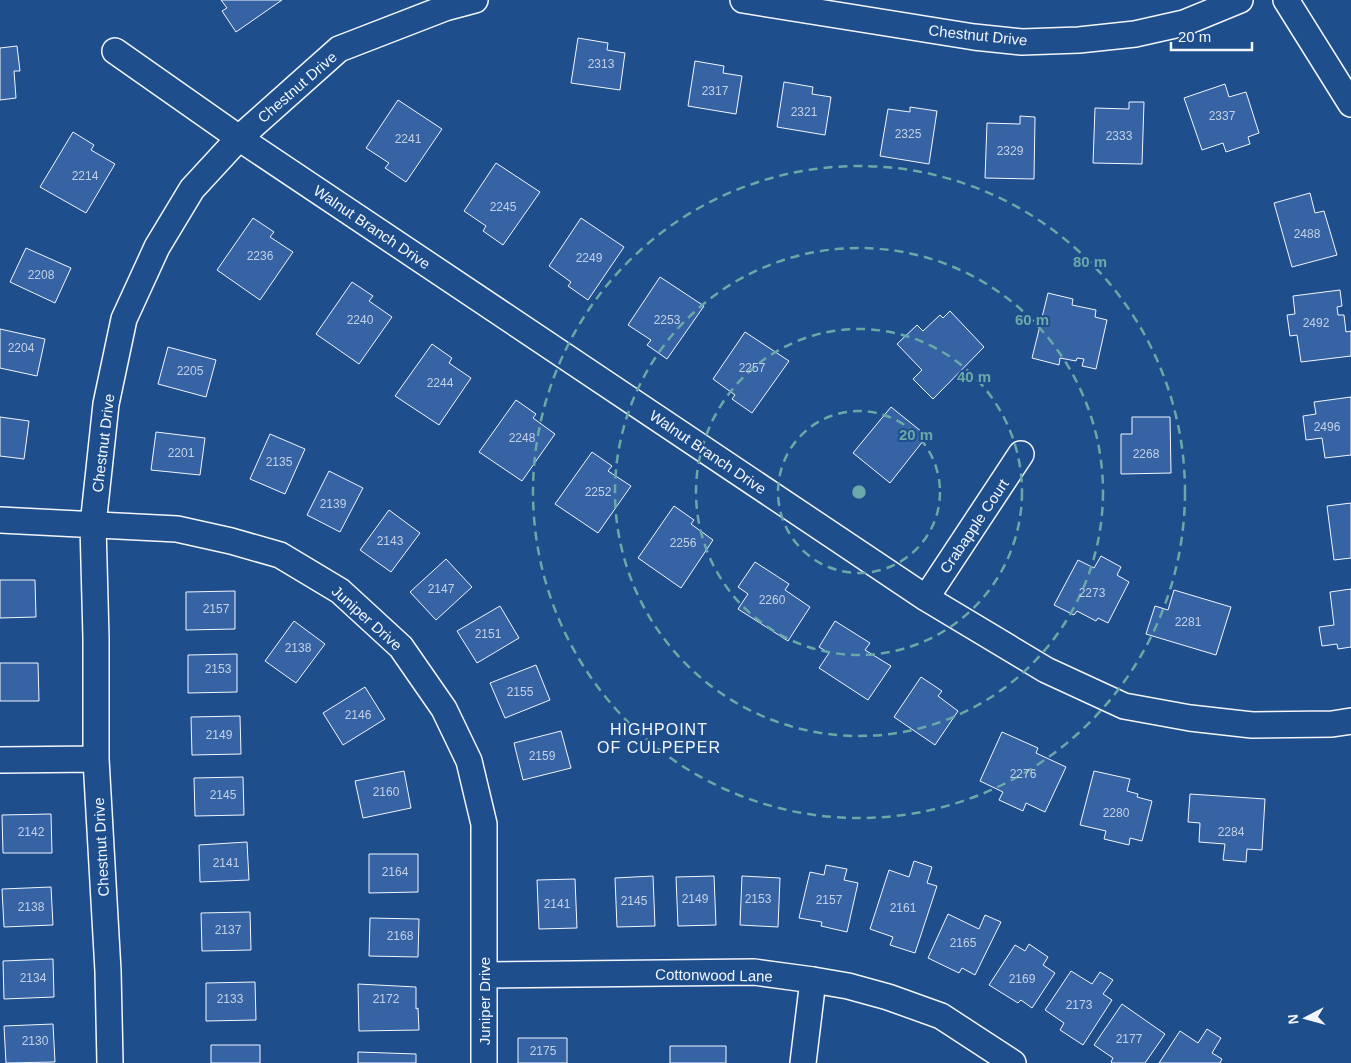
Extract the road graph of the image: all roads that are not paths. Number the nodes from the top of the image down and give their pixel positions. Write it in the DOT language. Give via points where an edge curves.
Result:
graph roads {
  1 [pos="475,0"];
  2 [pos="744,0"];
  3 [pos="1240,0"];
  4 [pos="1286,0"];
  5 [pos="115,51"];
  6 [pos="1351,104"];
  7 [pos="239,138"];
  8 [pos="1021,454"];
  9 [pos="0,520"];
  10 [pos="93,526"];
  11 [pos="926,598"];
  12 [pos="1351,721"];
  13 [pos="96,759"];
  14 [pos="0,760"];
  15 [pos="484,975"];
  16 [pos="813,980"];
  17 [pos="110,1063"];
  18 [pos="484,1063"];
  19 [pos="803,1063"];
  20 [pos="1013,1063"];
  1 -- 7 [label="street, Chestnut Drive" via="445,8 339,49"];
  2 -- 3 [label="street, Chestnut Drive" via="974,38 1022,42 1135,34 1184,23"];
  4 -- 6 [label="street"];
  5 -- 7 [label="street, Walnut Branch Drive"];
  7 -- 10 [label="street, Chestnut Drive" via="192,189 157,246 124,319 106,404"];
  7 -- 11 [label="street, Walnut Branch Drive"];
  8 -- 11 [label="street, Crabapple Court"];
  9 -- 10 [label="street, Juniper Drive"];
  10 -- 13 [label="street, Chestnut Drive"];
  10 -- 15 [label="street, Juniper Drive" via="177,530 280,555 340,590 401,647 444,709 469,761 484,824"];
  11 -- 12 [label="street, Walnut Branch Drive" via="1046,670 1124,706 1252,725"];
  13 -- 14 [label="street"];
  13 -- 17 [label="street, Chestnut Drive"];
  15 -- 16 [label="street, Cottonwood Lane" via="754,972"];
  15 -- 18 [label="street, Juniper Drive"];
  16 -- 19 [label="street"];
  16 -- 20 [label="street, Cottonwood Lane" via="880,994 941,1016"];
}
